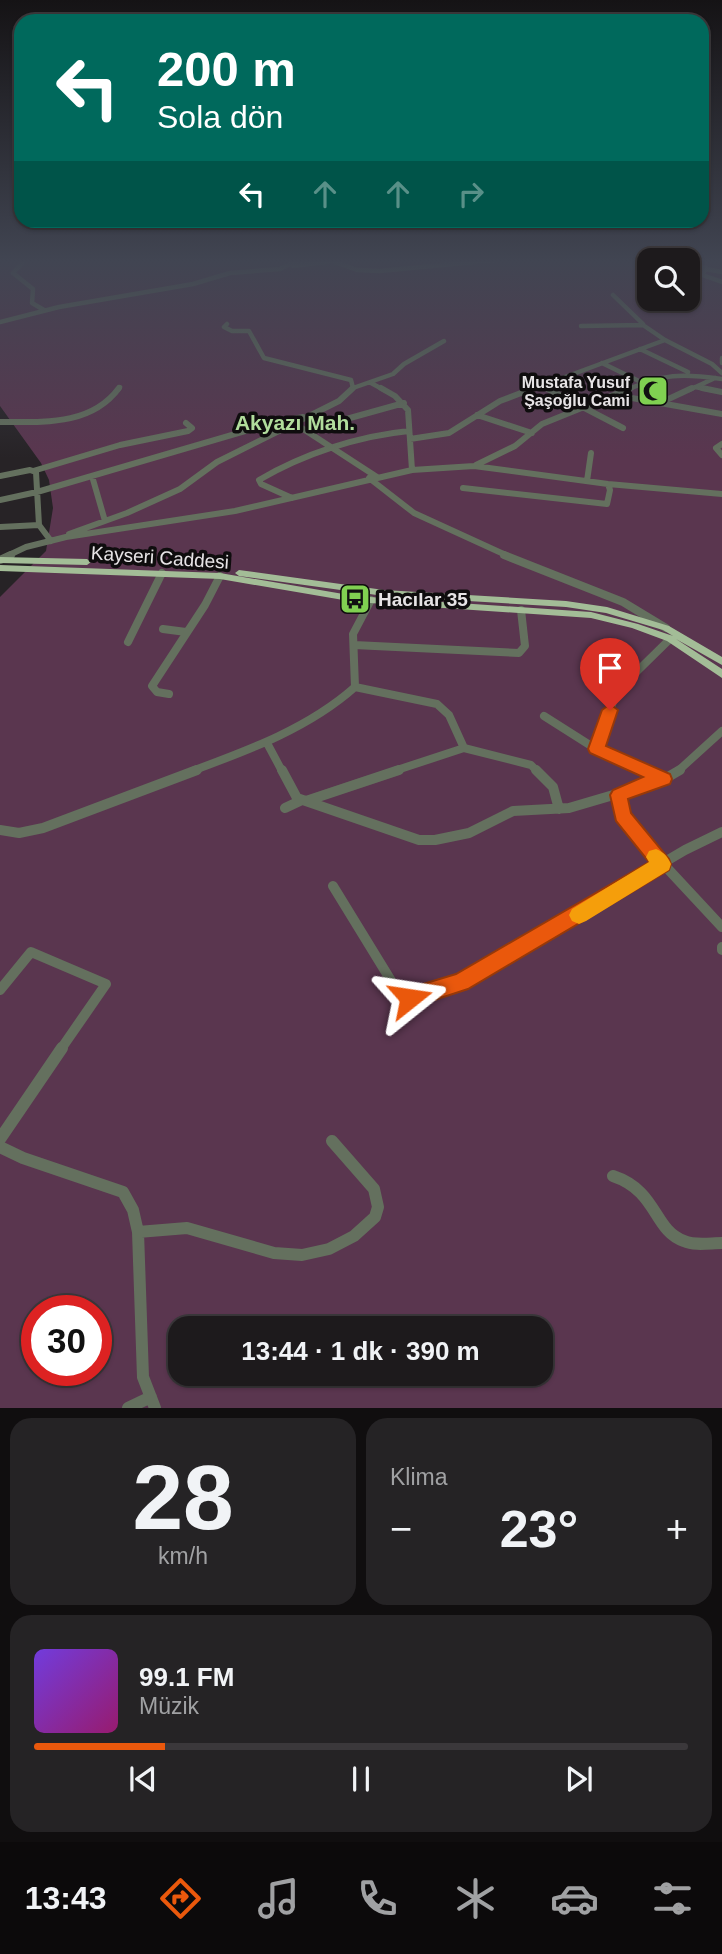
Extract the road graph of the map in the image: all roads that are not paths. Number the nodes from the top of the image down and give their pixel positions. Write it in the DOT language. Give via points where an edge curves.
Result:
graph roads {
  1 [pos="224,326"];
  2 [pos="581,326"];
  3 [pos="599,326"];
  4 [pos="644,326"];
  5 [pos="665,340"];
  6 [pos="444,341"];
  7 [pos="640,349"];
  8 [pos="602,363"];
  9 [pos="690,375"];
  10 [pos="720,377"];
  11 [pos="371,383"];
  12 [pos="643,383"];
  13 [pos="540,385"];
  14 [pos="120,387"];
  15 [pos="695,387"];
  16 [pos="353,388"];
  17 [pos="722,392"];
  18 [pos="612,395"];
  19 [pos="404,403"];
  20 [pos="659,403"];
  21 [pos="581,406"];
  22 [pos="722,414"];
  23 [pos="477,415"];
  24 [pos="303,417"];
  25 [pos="0,422"];
  26 [pos="186,423"];
  27 [pos="293,423"];
  28 [pos="624,428"];
  29 [pos="409,431"];
  30 [pos="532,433"];
  31 [pos="410,439"];
  32 [pos="722,444"];
  33 [pos="334,449"];
  34 [pos="591,453"];
  35 [pos="722,455"];
  36 [pos="474,466"];
  37 [pos="412,470"];
  38 [pos="33,471"];
  39 [pos="92,476"];
  40 [pos="0,477"];
  41 [pos="373,478"];
  42 [pos="587,481"];
  43 [pos="608,484"];
  44 [pos="463,488"];
  45 [pos="37,492"];
  46 [pos="722,494"];
  47 [pos="292,498"];
  48 [pos="0,500"];
  49 [pos="105,521"];
  50 [pos="39,525"];
  51 [pos="0,527"];
  52 [pos="49,542"];
  53 [pos="0,549"];
  54 [pos="12,553"];
  55 [pos="0,560"];
  56 [pos="0,568"];
  57 [pos="162,573"];
  58 [pos="220,576"];
  59 [pos="371,600"];
  60 [pos="521,610"];
  61 [pos="666,628"];
  62 [pos="163,629"];
  63 [pos="186,632"];
  64 [pos="670,639"];
  65 [pos="128,642"];
  66 [pos="354,645"];
  67 [pos="722,662"];
  68 [pos="722,674"];
  69 [pos="355,687"];
  70 [pos="169,694"];
  71 [pos="544,716"];
  72 [pos="722,731"];
  73 [pos="267,743"];
  74 [pos="464,748"];
  75 [pos="596,749"];
  76 [pos="664,779"];
  77 [pos="619,795"];
  78 [pos="304,801"];
  79 [pos="285,808"];
  80 [pos="559,809"];
  81 [pos="0,830"];
  82 [pos="722,832"];
  83 [pos="662,864"];
  84 [pos="333,886"];
  85 [pos="722,927"];
  86 [pos="0,990"];
  87 [pos="0,1139"];
  88 [pos="332,1141"];
  89 [pos="0,1147"];
  90 [pos="613,1176"];
  91 [pos="138,1232"];
  92 [pos="722,1243"];
  93 [pos="153,1403"];
  94 [pos="128,1408"];
  1 -- 16 [label="street" via="249,331 262,358 351,380"];
  2 -- 3 [label="street"];
  4 -- 5 [label="street"];
  5 -- 7 [label="street"];
  5 -- 10 [label="street" via="712,364"];
  6 -- 11 [label="street"];
  7 -- 8 [label="street"];
  7 -- 9 [label="street"];
  8 -- 12 [label="street"];
  8 -- 13 [label="street"];
  9 -- 10 [label="street"];
  9 -- 12 [label="street" via="661,376"];
  10 -- 15 [label="street"];
  11 -- 16 [label="street"];
  11 -- 19 [label="street"];
  12 -- 18 [label="street"];
  13 -- 21 [label="street"];
  13 -- 23 [label="street"];
  14 -- 25 [label="street" via="107,403 75,419"];
  15 -- 17 [label="street"];
  15 -- 20 [label="street"];
  16 -- 24 [label="street" via="339,401"];
  18 -- 20 [label="street"];
  18 -- 21 [label="street"];
  19 -- 24 [label="street" via="332,423"];
  19 -- 29 [label="street"];
  20 -- 22 [label="street"];
  21 -- 28 [label="street"];
  21 -- 30 [label="street"];
  23 -- 30 [label="street"];
  23 -- 31 [label="street" via="449,433"];
  24 -- 27 [label="street"];
  24 -- 39 [label="street"];
  26 -- 38 [label="street" via="192,429"];
  27 -- 33 [label="street"];
  27 -- 49 [label="street" via="217,462 180,489"];
  29 -- 31 [label="street"];
  29 -- 33 [label="street" via="389,432"];
  30 -- 36 [label="street"];
  31 -- 37 [label="street"];
  32 -- 35 [label="street" via="716,448"];
  33 -- 41 [label="street"];
  33 -- 47 [label="street" via="259,480"];
  34 -- 42 [label="street"];
  36 -- 37 [label="street"];
  36 -- 42 [label="street"];
  37 -- 41 [label="street"];
  38 -- 40 [label="street"];
  38 -- 45 [label="street"];
  39 -- 45 [label="street"];
  39 -- 49 [label="street"];
  41 -- 47 [label="street"];
  41 -- 61 [label="street" via="399,503 440,524 546,572 623,599"];
  42 -- 43 [label="street"];
  43 -- 44 [label="street" via="607,504"];
  43 -- 46 [label="street"];
  45 -- 48 [label="street"];
  45 -- 50 [label="street"];
  47 -- 52 [label="street"];
  49 -- 52 [label="street"];
  50 -- 51 [label="street"];
  50 -- 52 [label="street"];
  52 -- 54 [label="street"];
  53 -- 54 [label="street"];
  54 -- 55 [label="street"];
  55 -- 61 [label="main road, Kayseri Caddesi" via="199,567 384,593 566,604 629,614"];
  56 -- 57 [label="main road, Kayseri Caddesi"];
  57 -- 58 [label="main road, Kayseri Caddesi"];
  57 -- 65 [label="street"];
  58 -- 59 [label="main road, Kayseri Caddesi"];
  58 -- 63 [label="street"];
  59 -- 60 [label="main road, Kayseri Caddesi"];
  59 -- 66 [label="street" via="353,634"];
  60 -- 64 [label="main road, Kayseri Caddesi" via="615,620"];
  60 -- 66 [label="street" via="526,646 519,653"];
  61 -- 67 [label="main road, Kayseri Caddesi"];
  62 -- 63 [label="street"];
  63 -- 70 [label="street" via="152,686"];
  64 -- 68 [label="main road, Kayseri Caddesi"];
  64 -- 75 [label="street" via="617,691"];
  66 -- 69 [label="street"];
  69 -- 73 [label="street" via="336,704"];
  69 -- 74 [label="street" via="437,704 449,715"];
  71 -- 75 [label="street"];
  72 -- 76 [label="street"];
  73 -- 78 [label="street" via="296,798"];
  73 -- 81 [label="street" via="43,828 19,833"];
  74 -- 78 [label="street"];
  74 -- 80 [label="street" via="531,765 553,787"];
  75 -- 76 [label="street"];
  76 -- 77 [label="street"];
  77 -- 80 [label="street"];
  77 -- 83 [label="street" via="622,816"];
  78 -- 79 [label="street"];
  78 -- 80 [label="street" via="419,840 469,833 513,811"];
  82 -- 83 [label="street"];
  83 -- 84 [label="street" via="461,982 417,998 398,992"];
  83 -- 85 [label="street"];
  86 -- 87 [label="street" via="31,952 106,984"];
  88 -- 91 [label="street" via="374,1189 378,1207 375,1217 354,1236 329,1249 302,1255 274,1253 187,1228"];
  89 -- 91 [label="street" via="123,1192"];
  90 -- 92 [label="street" via="645,1192 667,1227 683,1241"];
  91 -- 93 [label="street" via="143,1377"];
  93 -- 94 [label="street"];
}
